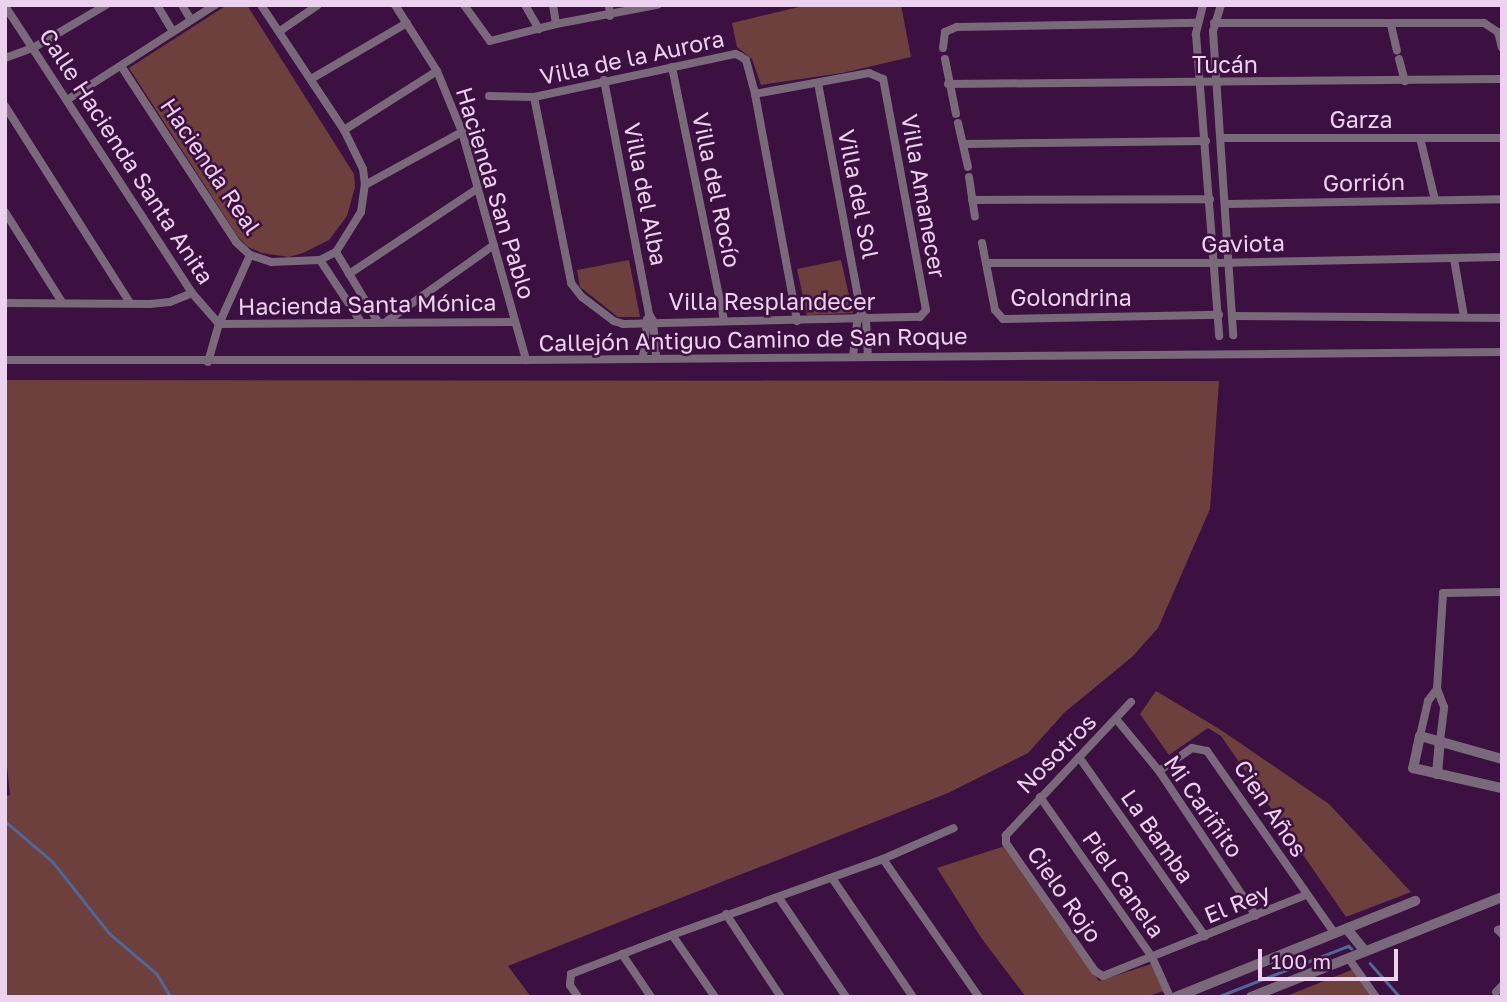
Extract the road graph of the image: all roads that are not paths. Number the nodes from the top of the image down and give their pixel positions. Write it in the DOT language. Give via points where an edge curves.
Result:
graph roads {
  1 [pos="106,5"];
  2 [pos="157,5"];
  3 [pos="182,5"];
  4 [pos="215,5"];
  5 [pos="261,5"];
  6 [pos="318,5"];
  7 [pos="395,5"];
  8 [pos="464,5"];
  9 [pos="525,5"];
  10 [pos="553,5"];
  11 [pos="609,5"];
  12 [pos="657,5"];
  13 [pos="1203,5"];
  14 [pos="1221,5"];
  15 [pos="5,6"];
  16 [pos="610,16"];
  17 [pos="191,20"];
  18 [pos="407,23"];
  19 [pos="1197,23"];
  20 [pos="1214,23"];
  21 [pos="556,24"];
  22 [pos="1391,25"];
  23 [pos="539,29"];
  24 [pos="280,31"];
  25 [pos="173,32"];
  26 [pos="33,48"];
  27 [pos="943,48"];
  28 [pos="1502,48"];
  29 [pos="5,58"];
  30 [pos="945,59"];
  31 [pos="121,66"];
  32 [pos="672,67"];
  33 [pos="437,71"];
  34 [pos="311,79"];
  35 [pos="1502,79"];
  36 [pos="604,80"];
  37 [pos="1405,81"];
  38 [pos="818,83"];
  39 [pos="948,83"];
  40 [pos="1202,83"];
  41 [pos="1218,83"];
  42 [pos="755,94"];
  43 [pos="489,96"];
  44 [pos="534,97"];
  45 [pos="67,100"];
  46 [pos="5,106"];
  47 [pos="344,130"];
  48 [pos="462,132"];
  49 [pos="1221,138"];
  50 [pos="1420,138"];
  51 [pos="1502,138"];
  52 [pos="1206,141"];
  53 [pos="964,144"];
  54 [pos="365,185"];
  55 [pos="477,189"];
  56 [pos="1502,199"];
  57 [pos="972,200"];
  58 [pos="1210,200"];
  59 [pos="1435,200"];
  60 [pos="1227,204"];
  61 [pos="5,212"];
  62 [pos="975,217"];
  63 [pos="982,243"];
  64 [pos="494,245"];
  65 [pos="336,252"];
  66 [pos="250,255"];
  67 [pos="1502,257"];
  68 [pos="1454,259"];
  69 [pos="320,260"];
  70 [pos="1230,262"];
  71 [pos="986,263"];
  72 [pos="1214,263"];
  73 [pos="349,274"];
  74 [pos="192,293"];
  75 [pos="62,302"];
  76 [pos="5,303"];
  77 [pos="130,303"];
  78 [pos="1219,315"];
  79 [pos="1233,316"];
  80 [pos="920,317"];
  81 [pos="1464,317"];
  82 [pos="1502,318"];
  83 [pos="649,319"];
  84 [pos="861,320"];
  85 [pos="514,321"];
  86 [pos="724,321"];
  87 [pos="797,321"];
  88 [pos="361,322"];
  89 [pos="382,322"];
  90 [pos="219,324"];
  91 [pos="1233,335"];
  92 [pos="1219,336"];
  93 [pos="1502,352"];
  94 [pos="853,356"];
  95 [pos="868,356"];
  96 [pos="643,357"];
  97 [pos="656,357"];
  98 [pos="5,360"];
  99 [pos="526,360"];
  100 [pos="208,362"];
  101 [pos="1502,592"];
  102 [pos="1437,689"];
  103 [pos="1131,702"];
  104 [pos="1116,720"];
  105 [pos="1420,736"];
  106 [pos="1440,741"];
  107 [pos="1079,757"];
  108 [pos="1502,759"];
  109 [pos="1159,771"];
  110 [pos="1437,774"];
  111 [pos="1502,788"];
  112 [pos="1040,797"];
  113 [pos="954,828"];
  114 [pos="1007,831"];
  115 [pos="883,859"];
  116 [pos="832,878"];
  117 [pos="1306,895"];
  118 [pos="1502,897"];
  119 [pos="779,898"];
  120 [pos="1415,901"];
  121 [pos="726,914"];
  122 [pos="1256,916"];
  123 [pos="1347,929"];
  124 [pos="1335,934"];
  125 [pos="672,935"];
  126 [pos="1205,936"];
  127 [pos="1365,951"];
  128 [pos="622,954"];
  129 [pos="1152,957"];
  130 [pos="1349,959"];
  131 [pos="1103,976"];
  132 [pos="578,997"];
  133 [pos="651,997"];
  134 [pos="715,997"];
  135 [pos="781,997"];
  136 [pos="846,997"];
  137 [pos="913,997"];
  138 [pos="979,997"];
  139 [pos="1170,997"];
  140 [pos="1176,997"];
  141 [pos="1251,997"];
  142 [pos="1376,997"];
  1 -- 26 [label="street"];
  2 -- 25 [label="street"];
  3 -- 17 [label="street"];
  4 -- 17 [label="street"];
  5 -- 24 [label="street"];
  6 -- 24 [label="street"];
  7 -- 18 [label="street, Hacienda San Pablo"];
  8 -- 23 [label="street" via="490,41"];
  9 -- 23 [label="street"];
  10 -- 21 [label="street"];
  11 -- 16 [label="street"];
  12 -- 16 [label="street"];
  13 -- 19 [label="street"];
  14 -- 20 [label="street"];
  15 -- 26 [label="street, Calle Hacienda Santa Anita"];
  16 -- 21 [label="street"];
  17 -- 25 [label="street"];
  18 -- 33 [label="street, Hacienda San Pablo"];
  18 -- 34 [label="street"];
  19 -- 27 [label="street" via="957,27 945,32"];
  19 -- 40 [label="street"];
  20 -- 22 [label="street"];
  20 -- 41 [label="street"];
  21 -- 23 [label="street"];
  22 -- 28 [label="street" via="1484,23 1498,32"];
  22 -- 37 [label="street"];
  24 -- 34 [label="street"];
  25 -- 31 [label="street"];
  26 -- 29 [label="street"];
  26 -- 45 [label="street, Calle Hacienda Santa Anita"];
  30 -- 39 [label="street"];
  31 -- 45 [label="street"];
  31 -- 66 [label="street, Hacienda Real" via="236,242"];
  32 -- 36 [label="street, Villa de la Aurora"];
  32 -- 42 [label="street, Villa de la Aurora" via="735,54 746,60"];
  32 -- 86 [label="street, Villa del Rocío"];
  33 -- 47 [label="street"];
  33 -- 48 [label="street, Hacienda San Pablo"];
  34 -- 47 [label="street"];
  35 -- 37 [label="street, Tucán"];
  36 -- 44 [label="street, Villa de la Aurora"];
  36 -- 83 [label="street, Villa del Alba"];
  37 -- 41 [label="street, Tucán"];
  38 -- 42 [label="street"];
  38 -- 80 [label="street, Villa Amanecer" via="869,73 883,79 926,310"];
  38 -- 84 [label="street, Villa del Sol"];
  39 -- 40 [label="street, Tucán"];
  39 -- 53 [label="street"];
  40 -- 41 [label="street, Tucán"];
  40 -- 52 [label="street"];
  41 -- 49 [label="street"];
  42 -- 87 [label="street, Villa de la Aurora"];
  43 -- 44 [label="street, Villa de la Aurora"];
  44 -- 83 [label="street, Villa Resplandecer" via="571,283 606,316 624,324"];
  45 -- 74 [label="street, Calle Hacienda Santa Anita"];
  46 -- 77 [label="street"];
  47 -- 54 [label="street" via="358,155"];
  48 -- 54 [label="street"];
  48 -- 55 [label="street, Hacienda San Pablo"];
  49 -- 50 [label="street, Garza"];
  49 -- 60 [label="street"];
  50 -- 51 [label="street, Garza"];
  50 -- 59 [label="street"];
  52 -- 53 [label="street"];
  52 -- 58 [label="street"];
  53 -- 57 [label="street"];
  54 -- 65 [label="street" via="361,212"];
  55 -- 64 [label="street, Hacienda San Pablo"];
  55 -- 73 [label="street"];
  56 -- 59 [label="street, Gorrión"];
  57 -- 58 [label="street"];
  57 -- 62 [label="street"];
  58 -- 72 [label="street"];
  59 -- 60 [label="street, Gorrión"];
  60 -- 70 [label="street"];
  61 -- 75 [label="street"];
  63 -- 71 [label="street, Golondrina"];
  64 -- 85 [label="street, Hacienda San Pablo"];
  64 -- 89 [label="street"];
  65 -- 69 [label="street, Hacienda Real"];
  65 -- 73 [label="street"];
  66 -- 69 [label="street, Hacienda Real" via="289,263"];
  66 -- 90 [label="street"];
  67 -- 68 [label="street, Gaviota"];
  68 -- 70 [label="street, Gaviota"];
  68 -- 81 [label="street"];
  69 -- 88 [label="street"];
  70 -- 72 [label="street, Gaviota"];
  70 -- 79 [label="street"];
  71 -- 72 [label="street, Gaviota"];
  71 -- 78 [label="street, Golondrina" via="995,310 1003,319"];
  72 -- 78 [label="street"];
  73 -- 89 [label="street"];
  74 -- 77 [label="street" via="170,302"];
  74 -- 90 [label="street, Calle Hacienda Santa Anita"];
  75 -- 76 [label="street"];
  75 -- 77 [label="street"];
  78 -- 92 [label="street"];
  79 -- 81 [label="street"];
  79 -- 91 [label="street"];
  80 -- 84 [label="street, Villa Resplandecer"];
  81 -- 82 [label="street"];
  83 -- 86 [label="street, Villa Resplandecer"];
  83 -- 96 [label="street, Villa del Alba"];
  83 -- 97 [label="street, Villa del Alba"];
  84 -- 87 [label="street, Villa Resplandecer"];
  84 -- 94 [label="street"];
  84 -- 95 [label="street, Villa del Sol"];
  85 -- 89 [label="street, Hacienda Santa Mónica"];
  85 -- 99 [label="street, Hacienda San Pablo"];
  86 -- 87 [label="street, Villa Resplandecer"];
  88 -- 89 [label="street, Hacienda Santa Mónica"];
  88 -- 90 [label="street, Hacienda Santa Mónica"];
  90 -- 100 [label="street"];
  93 -- 95 [label="street, Callejón Antiguo Camino de San Roque"];
  94 -- 95 [label="street, Callejón Antiguo Camino de San Roque"];
  94 -- 97 [label="street, Callejón Antiguo Camino de San Roque"];
  96 -- 97 [label="street, Callejón Antiguo Camino de San Roque"];
  96 -- 99 [label="street, Callejón Antiguo Camino de San Roque"];
  98 -- 100 [label="street, Callejón Antiguo Camino de San Roque"];
  99 -- 100 [label="street, Callejón Antiguo Camino de San Roque"];
  101 -- 102 [label="street" via="1443,593"];
  102 -- 105 [label="street" via="1428,701"];
  102 -- 106 [label="street" via="1444,707"];
  103 -- 104 [label="street, Nosotros"];
  104 -- 107 [label="street, Nosotros"];
  104 -- 109 [label="street, Mi Cariñito"];
  105 -- 106 [label="street"];
  105 -- 110 [label="street" via="1413,768"];
  106 -- 108 [label="street"];
  106 -- 110 [label="street"];
  107 -- 112 [label="street, Nosotros"];
  107 -- 126 [label="street, La Bamba"];
  109 -- 117 [label="street, Cien Años" via="1192,748 1208,751"];
  109 -- 122 [label="street, Mi Cariñito"];
  110 -- 111 [label="street"];
  112 -- 114 [label="street, Nosotros"];
  112 -- 129 [label="street, Piel Canela"];
  113 -- 115 [label="street"];
  114 -- 131 [label="street, Cielo Rojo" via="1006,843 1095,971"];
  115 -- 116 [label="street"];
  115 -- 138 [label="street"];
  116 -- 119 [label="street"];
  116 -- 137 [label="street"];
  117 -- 122 [label="street, El Rey"];
  117 -- 124 [label="street, Cien Años"];
  118 -- 127 [label="street"];
  119 -- 121 [label="street"];
  119 -- 136 [label="street"];
  120 -- 123 [label="street"];
  121 -- 125 [label="street"];
  121 -- 135 [label="street"];
  122 -- 126 [label="street, El Rey"];
  123 -- 124 [label="street"];
  123 -- 127 [label="street"];
  124 -- 140 [label="street"];
  125 -- 128 [label="street"];
  125 -- 134 [label="street"];
  126 -- 129 [label="street, El Rey"];
  127 -- 130 [label="street"];
  128 -- 132 [label="street" via="570,974 570,985"];
  128 -- 133 [label="street"];
  129 -- 131 [label="street, El Rey"];
  129 -- 139 [label="street, Piel Canela"];
  130 -- 141 [label="street"];
  130 -- 142 [label="street"];
}
